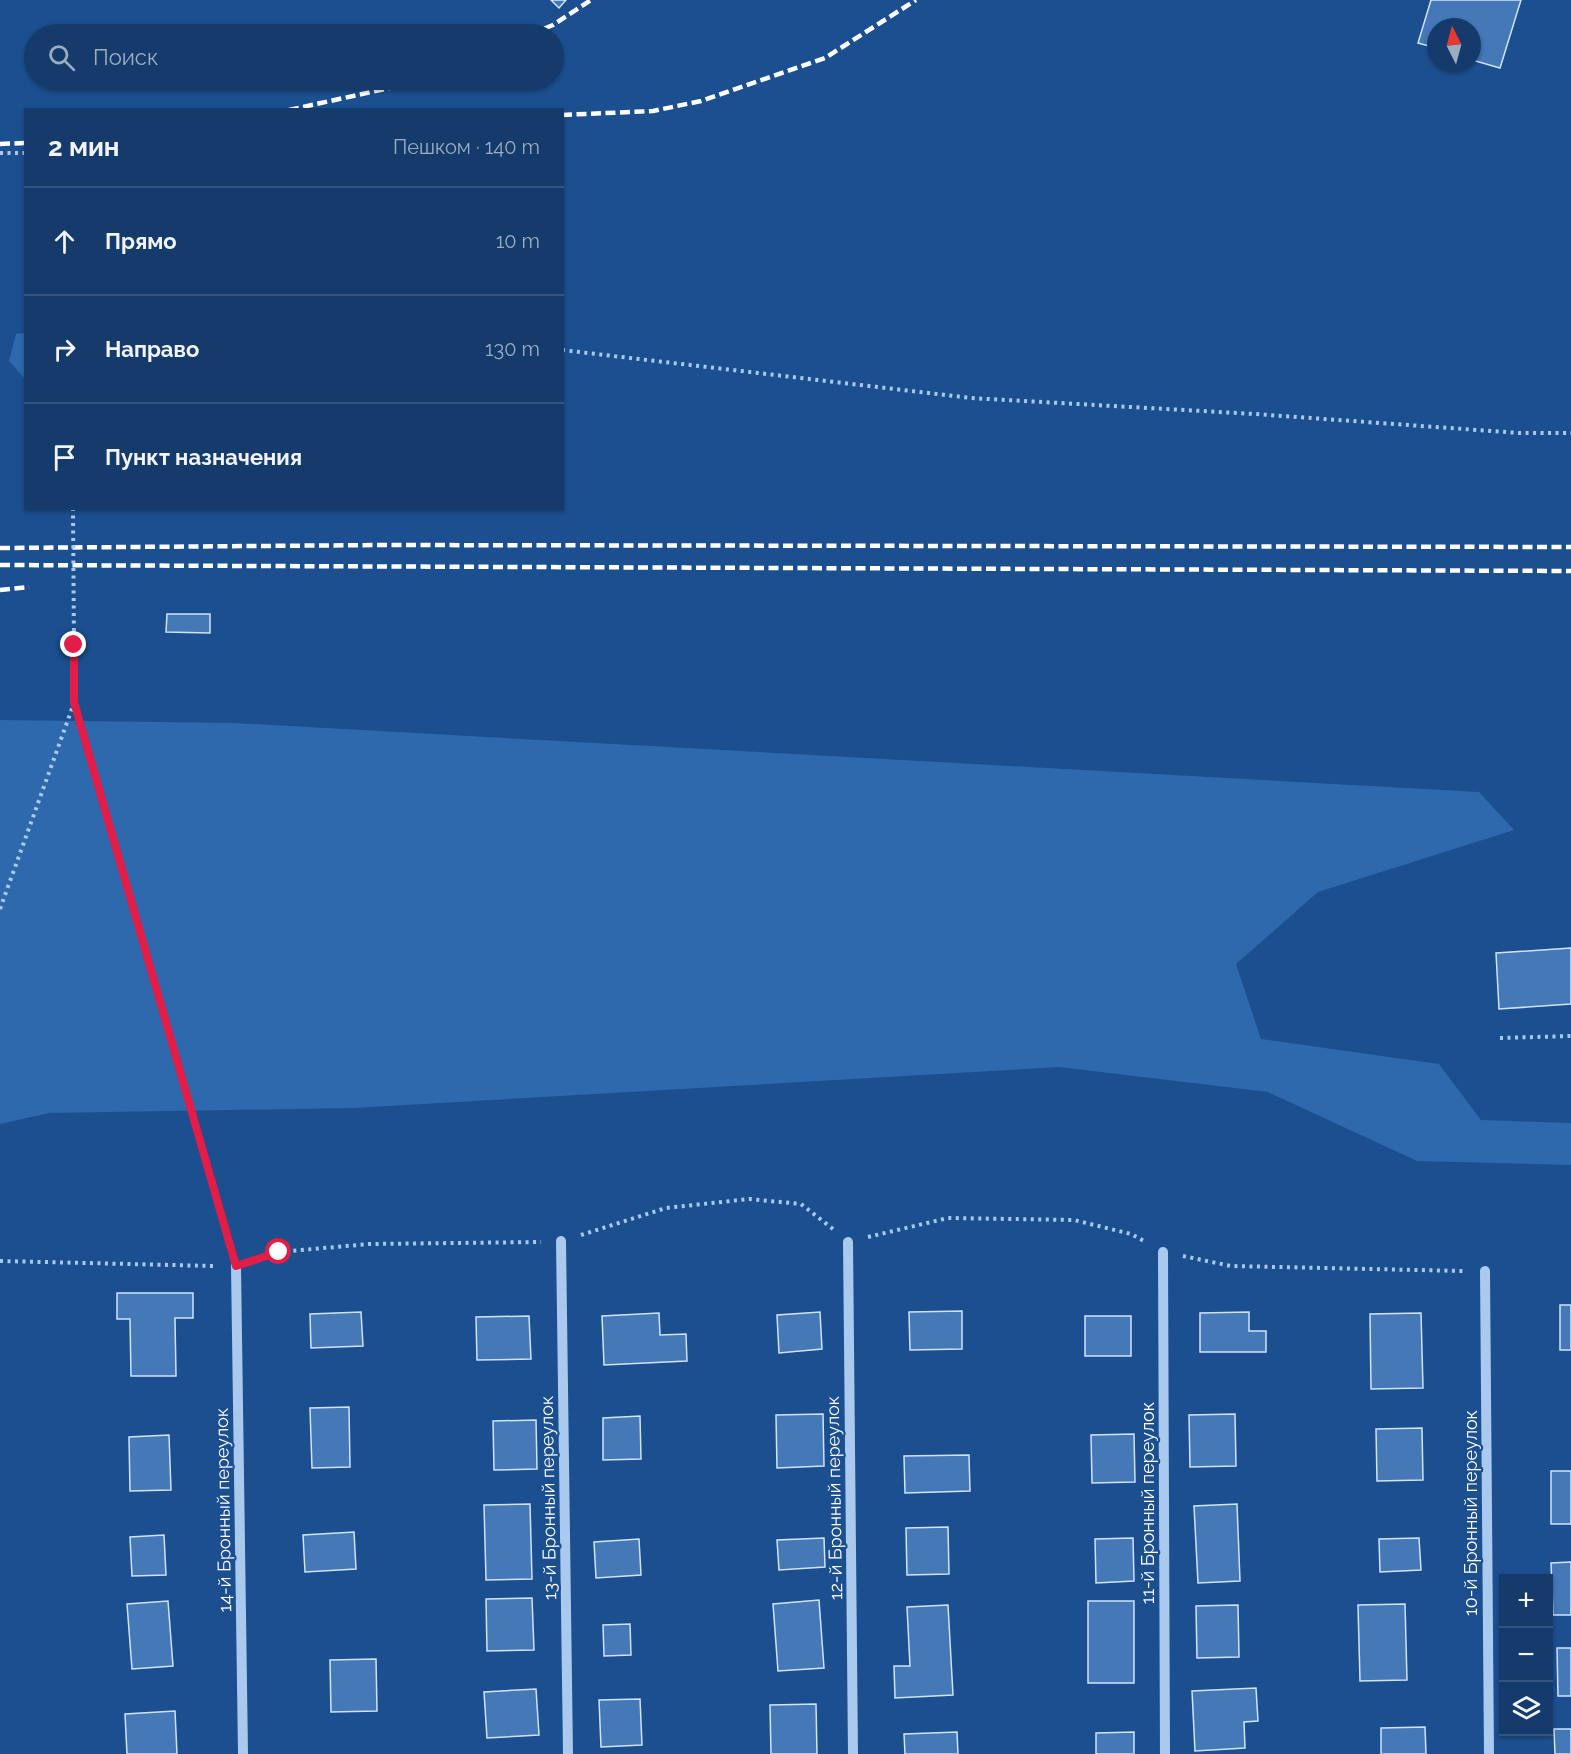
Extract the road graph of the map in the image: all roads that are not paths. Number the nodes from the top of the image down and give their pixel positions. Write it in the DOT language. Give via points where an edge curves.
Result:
graph roads {
  1 [pos="561,1241"];
  2 [pos="848,1242"];
  3 [pos="1163,1252"];
  4 [pos="236,1266"];
  5 [pos="1485,1271"];
  6 [pos="243,1754"];
  7 [pos="568,1754"];
  8 [pos="853,1754"];
  9 [pos="1165,1754"];
  10 [pos="1489,1754"];
  1 -- 7 [label="street, 13-й Бронный переулок"];
  2 -- 8 [label="street, 12-й Бронный переулок"];
  3 -- 9 [label="street, 11-й Бронный переулок"];
  4 -- 6 [label="street, 14-й Бронный переулок"];
  5 -- 10 [label="street, 10-й Бронный переулок"];
}
